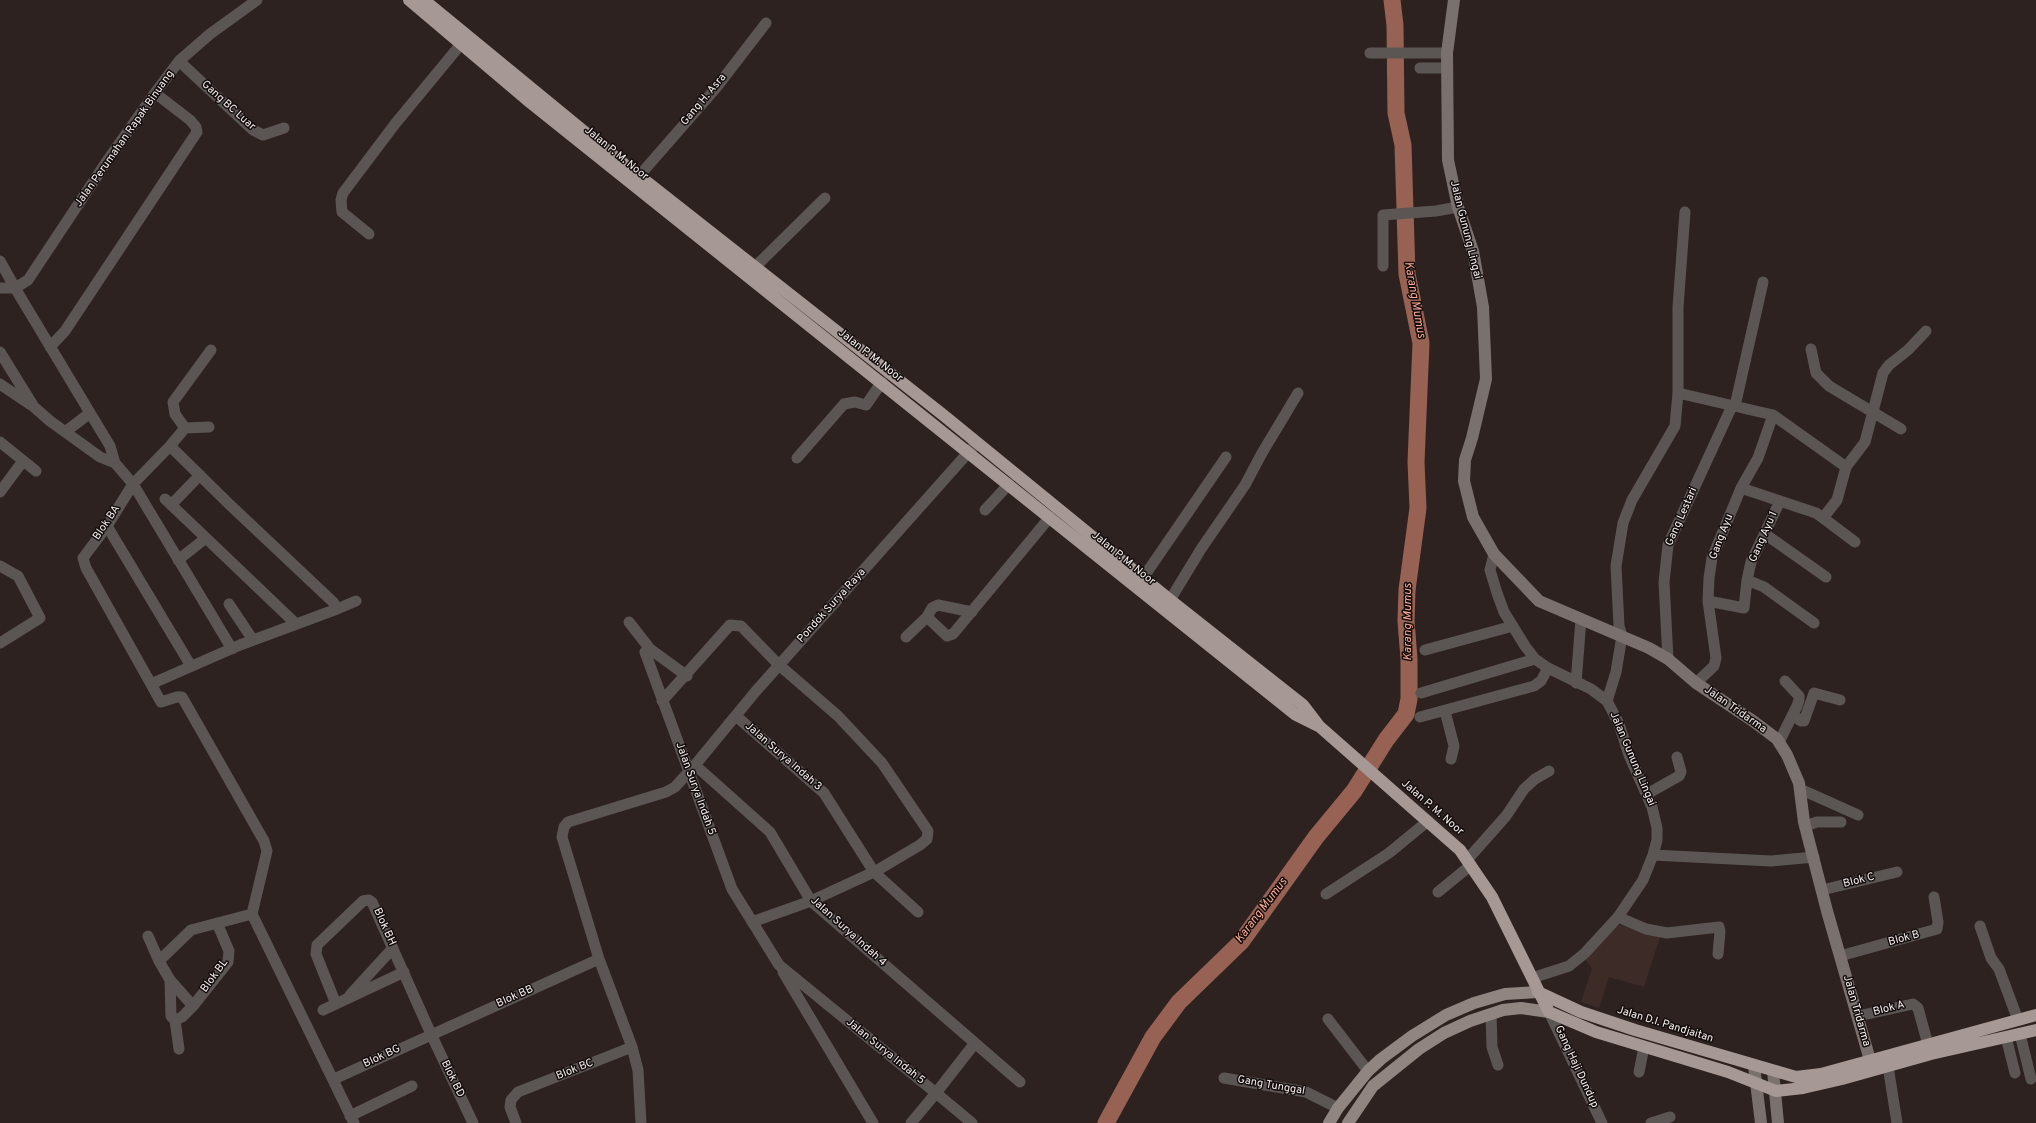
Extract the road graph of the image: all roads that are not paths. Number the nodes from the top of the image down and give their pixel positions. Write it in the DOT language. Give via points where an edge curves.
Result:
graph roads {
  1 [pos="257,0"];
  2 [pos="409,0"];
  3 [pos="424,0"];
  4 [pos="1454,0"];
  5 [pos="766,23"];
  6 [pos="461,44"];
  7 [pos="1373,53"];
  8 [pos="1447,53"];
  9 [pos="482,55"];
  10 [pos="179,61"];
  11 [pos="1420,68"];
  12 [pos="1447,68"];
  13 [pos="155,93"];
  14 [pos="284,128"];
  15 [pos="639,176"];
  16 [pos="825,198"];
  17 [pos="1458,207"];
  18 [pos="1685,212"];
  19 [pos="369,234"];
  20 [pos="0,261"];
  21 [pos="1384,266"];
  22 [pos="755,272"];
  23 [pos="1763,282"];
  24 [pos="22,284"];
  25 [pos="0,288"];
  26 [pos="1926,331"];
  27 [pos="54,343"];
  28 [pos="1811,349"];
  29 [pos="211,350"];
  30 [pos="0,352"];
  31 [pos="882,382"];
  32 [pos="0,384"];
  33 [pos="1298,393"];
  34 [pos="1678,393"];
  35 [pos="1734,406"];
  36 [pos="34,407"];
  37 [pos="1872,412"];
  38 [pos="90,413"];
  39 [pos="1774,415"];
  40 [pos="209,427"];
  41 [pos="185,428"];
  42 [pos="1901,429"];
  43 [pos="65,432"];
  44 [pos="0,442"];
  45 [pos="977,442"];
  46 [pos="170,446"];
  47 [pos="968,451"];
  48 [pos="1226,457"];
  49 [pos="797,458"];
  50 [pos="23,461"];
  51 [pos="115,463"];
  52 [pos="1846,467"];
  53 [pos="36,471"];
  54 [pos="200,475"];
  55 [pos="139,478"];
  56 [pos="1009,484"];
  57 [pos="1741,488"];
  58 [pos="0,492"];
  59 [pos="1780,501"];
  60 [pos="985,510"];
  61 [pos="1050,517"];
  62 [pos="1824,518"];
  63 [pos="107,526"];
  64 [pos="1765,534"];
  65 [pos="206,538"];
  66 [pos="1855,542"];
  67 [pos="1494,554"];
  68 [pos="181,557"];
  69 [pos="0,566"];
  70 [pos="1826,577"];
  71 [pos="1139,579"];
  72 [pos="1747,580"];
  73 [pos="1170,600"];
  74 [pos="356,601"];
  75 [pos="1708,601"];
  76 [pos="229,604"];
  77 [pos="336,609"];
  78 [pos="972,612"];
  79 [pos="927,617"];
  80 [pos="1582,619"];
  81 [pos="629,622"];
  82 [pos="295,623"];
  83 [pos="1814,623"];
  84 [pos="1513,626"];
  85 [pos="1622,636"];
  86 [pos="906,637"];
  87 [pos="0,643"];
  88 [pos="244,644"];
  89 [pos="650,649"];
  90 [pos="1425,650"];
  91 [pos="1535,658"];
  92 [pos="1668,659"];
  93 [pos="779,665"];
  94 [pos="192,666"];
  95 [pos="1548,668"];
  96 [pos="687,676"];
  97 [pos="1785,681"];
  98 [pos="1576,683"];
  99 [pos="1696,683"];
  100 [pos="151,684"];
  101 [pos="1422,693"];
  102 [pos="1840,700"];
  103 [pos="1607,701"];
  104 [pos="662,702"];
  105 [pos="1445,710"];
  106 [pos="1793,715"];
  107 [pos="736,716"];
  108 [pos="1420,717"];
  109 [pos="1319,726"];
  110 [pos="1778,742"];
  111 [pos="1677,757"];
  112 [pos="1451,759"];
  113 [pos="693,768"];
  114 [pos="1549,771"];
  115 [pos="1800,789"];
  116 [pos="1647,794"];
  117 [pos="1858,815"];
  118 [pos="1428,821"];
  119 [pos="1841,822"];
  120 [pos="1805,826"];
  121 [pos="1653,855"];
  122 [pos="1814,857"];
  123 [pos="1469,863"];
  124 [pos="874,872"];
  125 [pos="1897,872"];
  126 [pos="1822,890"];
  127 [pos="1438,892"];
  128 [pos="1326,894"];
  129 [pos="1934,897"];
  130 [pos="811,901"];
  131 [pos="918,912"];
  132 [pos="252,914"];
  133 [pos="1618,916"];
  134 [pos="752,922"];
  135 [pos="218,923"];
  136 [pos="1980,926"];
  137 [pos="148,936"];
  138 [pos="393,948"];
  139 [pos="1718,954"];
  140 [pos="1840,956"];
  141 [pos="599,959"];
  142 [pos="159,961"];
  143 [pos="779,965"];
  144 [pos="404,972"];
  145 [pos="1532,978"];
  146 [pos="170,980"];
  147 [pos="1538,992"];
  148 [pos="347,999"];
  149 [pos="336,1004"];
  150 [pos="193,1006"];
  151 [pos="323,1010"];
  152 [pos="1549,1012"];
  153 [pos="1491,1014"];
  154 [pos="2036,1015"];
  155 [pos="1858,1016"];
  156 [pos="1328,1018"];
  157 [pos="175,1020"];
  158 [pos="2018,1020"];
  159 [pos="2036,1030"];
  160 [pos="431,1034"];
  161 [pos="2020,1034"];
  162 [pos="2006,1037"];
  163 [pos="975,1044"];
  164 [pos="632,1047"];
  165 [pos="1644,1047"];
  166 [pos="178,1049"];
  167 [pos="1930,1049"];
  168 [pos="1870,1060"];
  169 [pos="1498,1065"];
  170 [pos="1754,1066"];
  171 [pos="1888,1066"];
  172 [pos="1368,1071"];
  173 [pos="1773,1071"];
  174 [pos="1639,1072"];
  175 [pos="2015,1073"];
  176 [pos="1224,1078"];
  177 [pos="334,1079"];
  178 [pos="2031,1079"];
  179 [pos="1020,1082"];
  180 [pos="1755,1083"];
  181 [pos="412,1086"];
  182 [pos="1776,1091"];
  183 [pos="936,1093"];
  184 [pos="1338,1108"];
  185 [pos="1670,1117"];
  186 [pos="352,1119"];
  187 [pos="1600,1122"];
  188 [pos="474,1123"];
  189 [pos="516,1123"];
  190 [pos="641,1123"];
  191 [pos="873,1123"];
  192 [pos="911,1123"];
  193 [pos="972,1123"];
  194 [pos="1329,1123"];
  195 [pos="1348,1123"];
  196 [pos="1651,1123"];
  197 [pos="1761,1123"];
  198 [pos="1778,1123"];
  199 [pos="1897,1123"];
  1 -- 10 [label="street, Jalan Perumahan Rapak Binuang" via="210,34"];
  2 -- 6 [label="highway, Jalan P. M. Noor"];
  3 -- 9 [label="highway, Jalan P. M. Noor"];
  4 -- 8 [label="street, Jalan Gunung Lingai"];
  5 -- 15 [label="street, Gang H. Asra" via="716,88"];
  6 -- 9 [label="highway, Jalan P. M. Noor"];
  6 -- 19 [label="street" via="395,124 343,193 340,200 342,212"];
  7 -- 8 [label="street"];
  8 -- 12 [label="street, Jalan Gunung Lingai"];
  9 -- 15 [label="highway, Jalan P. M. Noor"];
  9 -- 22 [label="highway, Jalan P. M. Noor" via="526,99"];
  10 -- 13 [label="street, Jalan Perumahan Rapak Binuang"];
  10 -- 14 [label="street, Gang BC Luar" via="253,130 263,134"];
  11 -- 12 [label="street"];
  12 -- 17 [label="street, Jalan Gunung Lingai" via="1448,160"];
  13 -- 24 [label="street, Jalan Perumahan Rapak Binuang"];
  13 -- 27 [label="street" via="190,120 197,132 65,331"];
  15 -- 22 [label="highway, Jalan P. M. Noor"];
  16 -- 22 [label="street"];
  17 -- 21 [label="street" via="1385,214 1382,217"];
  17 -- 67 [label="street, Jalan Gunung Lingai" via="1473,251 1483,307 1486,379 1465,460 1464,481 1473,517"];
  18 -- 34 [label="street" via="1678,307"];
  20 -- 24 [label="street"];
  22 -- 31 [label="highway, Jalan P. M. Noor"];
  22 -- 45 [label="highway, Jalan P. M. Noor"];
  23 -- 35 [label="street, Gang Lestari"];
  24 -- 25 [label="street"];
  24 -- 27 [label="street"];
  26 -- 37 [label="street" via="1883,373"];
  27 -- 38 [label="street"];
  28 -- 37 [label="street" via="1812,362 1819,378"];
  29 -- 41 [label="street" via="173,402 175,414"];
  30 -- 36 [label="street"];
  31 -- 47 [label="highway, Jalan P. M. Noor"];
  31 -- 49 [label="street" via="866,405 855,402 844,404"];
  32 -- 36 [label="street"];
  33 -- 73 [label="street" via="1245,485"];
  34 -- 35 [label="street"];
  34 -- 85 [label="street" via="1675,426 1632,500 1623,523 1616,566 1619,626"];
  35 -- 39 [label="street"];
  35 -- 92 [label="street, Gang Lestari" via="1668,546 1664,582"];
  36 -- 43 [label="street"];
  37 -- 42 [label="street"];
  37 -- 52 [label="street" via="1865,442"];
  38 -- 43 [label="street"];
  38 -- 51 [label="street" via="110,446"];
  39 -- 52 [label="street"];
  39 -- 57 [label="street, Gang Ayu" via="1758,458"];
  40 -- 41 [label="street"];
  41 -- 46 [label="street, Blok BA"];
  43 -- 51 [label="street" via="100,457"];
  44 -- 50 [label="street"];
  45 -- 47 [label="street, Pondok Surya Raya"];
  45 -- 71 [label="highway, Jalan P. M. Noor"];
  46 -- 54 [label="street"];
  46 -- 55 [label="street, Blok BA"];
  47 -- 56 [label="highway, Jalan P. M. Noor"];
  47 -- 93 [label="street, Pondok Surya Raya"];
  48 -- 71 [label="street"];
  50 -- 53 [label="street"];
  50 -- 58 [label="street"];
  51 -- 55 [label="street"];
  52 -- 62 [label="street" via="1837,500"];
  54 -- 65 [label="street" via="168,502"];
  54 -- 77 [label="street" via="332,602"];
  55 -- 63 [label="street, Blok BA"];
  55 -- 68 [label="street"];
  56 -- 60 [label="street"];
  56 -- 61 [label="highway, Jalan P. M. Noor"];
  57 -- 59 [label="street"];
  57 -- 75 [label="street, Gang Ayu" via="1712,558"];
  59 -- 62 [label="street"];
  59 -- 64 [label="street, Gang Ayu 1"];
  61 -- 71 [label="highway, Jalan P. M. Noor"];
  61 -- 78 [label="street"];
  62 -- 66 [label="street"];
  63 -- 94 [label="street"];
  63 -- 100 [label="street, Blok BA" via="83,558 83,563"];
  64 -- 70 [label="street"];
  64 -- 72 [label="street, Gang Ayu 1" via="1751,562"];
  65 -- 68 [label="street"];
  65 -- 82 [label="street"];
  67 -- 80 [label="street, Jalan Tridarma" via="1539,601"];
  67 -- 84 [label="street, Jalan Gunung Lingai" via="1487,571"];
  68 -- 88 [label="street"];
  69 -- 87 [label="street" via="18,576 40,618"];
  71 -- 73 [label="highway, Jalan P. M. Noor"];
  71 -- 109 [label="highway, Jalan P. M. Noor" via="1296,715"];
  72 -- 75 [label="street, Gang Ayu 1" via="1743,609"];
  72 -- 83 [label="street" via="1764,587"];
  73 -- 109 [label="highway, Jalan P. M. Noor" via="1303,706"];
  74 -- 77 [label="street"];
  75 -- 99 [label="street, Gang Ayu" via="1715,663"];
  76 -- 88 [label="street"];
  77 -- 82 [label="street"];
  78 -- 79 [label="street" via="938,605 932,608"];
  78 -- 79 [label="street" via="953,634 947,636"];
  79 -- 86 [label="street"];
  80 -- 85 [label="street, Jalan Tridarma"];
  80 -- 98 [label="street"];
  81 -- 89 [label="street"];
  82 -- 88 [label="street"];
  84 -- 90 [label="street"];
  84 -- 91 [label="street, Jalan Gunung Lingai"];
  85 -- 92 [label="street, Jalan Tridarma"];
  85 -- 103 [label="street" via="1616,672"];
  88 -- 94 [label="street"];
  89 -- 96 [label="street"];
  89 -- 104 [label="street, Jalan Surya Indah 5" via="645,654"];
  91 -- 95 [label="street, Jalan Gunung Lingai"];
  91 -- 101 [label="street"];
  92 -- 99 [label="street, Jalan Tridarma"];
  93 -- 96 [label="street" via="741,626 730,625"];
  93 -- 107 [label="street, Pondok Surya Raya"];
  93 -- 124 [label="street" via="838,716 882,763 928,831 927,839 920,845"];
  94 -- 100 [label="street"];
  95 -- 98 [label="street, Jalan Gunung Lingai"];
  95 -- 105 [label="street" via="1541,681 1534,686"];
  96 -- 104 [label="street"];
  97 -- 106 [label="street" via="1799,696"];
  98 -- 103 [label="street, Jalan Gunung Lingai" via="1591,689"];
  99 -- 110 [label="street, Jalan Tridarma" via="1753,721"];
  100 -- 132 [label="street" via="160,702 182,697 264,841 267,851"];
  102 -- 106 [label="street" via="1814,693 1804,721"];
  103 -- 116 [label="street, Jalan Gunung Lingai"];
  104 -- 113 [label="street, Jalan Surya Indah 5"];
  105 -- 108 [label="street"];
  105 -- 112 [label="street" via="1454,746"];
  106 -- 110 [label="street"];
  107 -- 113 [label="street, Pondok Surya Raya"];
  107 -- 124 [label="street, Jalan Surya Indah 3" via="824,793"];
  109 -- 118 [label="highway, Jalan P. M. Noor"];
  110 -- 115 [label="street, Jalan Tridarma" via="1793,767"];
  111 -- 116 [label="street" via="1681,772 1679,776"];
  113 -- 130 [label="street, Jalan Surya Indah 4" via="770,832"];
  113 -- 134 [label="street, Jalan Surya Indah 5" via="732,888"];
  113 -- 141 [label="street, Pondok Surya Raya" via="675,787 666,792 568,822 564,827 562,836"];
  114 -- 123 [label="street" via="1524,789"];
  115 -- 117 [label="street"];
  115 -- 120 [label="street, Jalan Tridarma"];
  116 -- 121 [label="street, Jalan Gunung Lingai" via="1657,828"];
  118 -- 123 [label="highway, Jalan P. M. Noor" via="1455,844"];
  118 -- 128 [label="street" via="1389,853"];
  119 -- 120 [label="street" via="1817,822"];
  120 -- 122 [label="street, Jalan Tridarma"];
  121 -- 122 [label="street" via="1771,862"];
  121 -- 133 [label="street, Jalan Gunung Lingai" via="1643,880"];
  122 -- 126 [label="street, Jalan Tridarma"];
  123 -- 127 [label="street"];
  123 -- 145 [label="highway, Jalan P. M. Noor" via="1492,897"];
  124 -- 130 [label="street"];
  124 -- 131 [label="street, Jalan Surya Indah 3"];
  125 -- 126 [label="street, Blok C"];
  126 -- 140 [label="street, Jalan Tridarma"];
  129 -- 140 [label="street, Blok B" via="1937,929"];
  130 -- 134 [label="street"];
  130 -- 163 [label="street, Jalan Surya Indah 4"];
  132 -- 135 [label="street"];
  132 -- 177 [label="street"];
  133 -- 139 [label="street" via="1646,929 1667,933 1719,927"];
  133 -- 145 [label="street, Jalan Gunung Lingai" via="1585,953 1569,966"];
  134 -- 143 [label="street, Jalan Surya Indah 5"];
  135 -- 142 [label="street" via="192,930"];
  135 -- 150 [label="street, Blok BL" via="229,951 228,962"];
  136 -- 158 [label="street"];
  137 -- 142 [label="street, Blok BL"];
  138 -- 144 [label="street, Blok BH"];
  138 -- 148 [label="street"];
  138 -- 149 [label="street, Blok BH" via="372,902 366,900 318,942 316,954"];
  140 -- 155 [label="street, Jalan Tridarma"];
  141 -- 160 [label="street, Blok BB"];
  141 -- 164 [label="street"];
  142 -- 146 [label="street, Blok BL"];
  143 -- 183 [label="street, Jalan Surya Indah 5"];
  143 -- 191 [label="street, Jalan Surya Indah 5"];
  144 -- 148 [label="street"];
  144 -- 160 [label="street, Blok BH"];
  145 -- 147 [label="highway, Jalan P. M. Noor"];
  146 -- 150 [label="street, Blok BL"];
  146 -- 157 [label="street, Blok BL" via="172,1016"];
  147 -- 152 [label="highway, Jalan P. M. Noor"];
  147 -- 170 [label="highway, Jalan D.I. Pandjaitan" via="1580,1012"];
  147 -- 172 [label="main road, Jalan D.I. Pandjaitan" via="1505,994 1452,1012 1412,1036"];
  148 -- 149 [label="street"];
  149 -- 151 [label="street"];
  150 -- 157 [label="street, Blok BL"];
  152 -- 153 [label="main road, Jalan D.I. Pandjaitan" via="1521,1008"];
  152 -- 165 [label="highway, Jalan D.I. Pandjaitan" via="1596,1032"];
  152 -- 187 [label="street, Gang Haji Dundup"];
  153 -- 169 [label="street" via="1492,1047"];
  153 -- 195 [label="main road, Jalan D.I. Pandjaitan" via="1444,1033 1390,1071 1372,1086"];
  154 -- 158 [label="highway, Jalan D.I. Pandjaitan"];
  155 -- 167 [label="street, Blok A" via="1909,1004 1918,1008"];
  155 -- 168 [label="street, Jalan Tridarma"];
  156 -- 172 [label="street"];
  157 -- 166 [label="street, Blok BL"];
  158 -- 167 [label="highway, Jalan D.I. Pandjaitan"];
  159 -- 161 [label="highway, Jalan D.I. Pandjaitan"];
  160 -- 177 [label="street, Blok BG"];
  160 -- 188 [label="street, Blok BD"];
  161 -- 162 [label="highway, Jalan D.I. Pandjaitan"];
  161 -- 178 [label="street"];
  162 -- 167 [label="highway, Jalan D.I. Pandjaitan"];
  162 -- 175 [label="street"];
  163 -- 179 [label="street, Jalan Surya Indah 4"];
  163 -- 183 [label="street, Jalan Surya Indah 5"];
  164 -- 189 [label="street, Blok BC" via="518,1092 511,1100 510,1107"];
  164 -- 190 [label="street" via="638,1070"];
  165 -- 174 [label="street"];
  165 -- 180 [label="highway, Jalan D.I. Pandjaitan" via="1728,1072"];
  167 -- 168 [label="highway, Jalan D.I. Pandjaitan"];
  167 -- 171 [label="highway, Jalan D.I. Pandjaitan"];
  168 -- 173 [label="highway, Jalan D.I. Pandjaitan" via="1821,1074 1796,1077"];
  170 -- 173 [label="highway, Jalan D.I. Pandjaitan"];
  170 -- 180 [label="street"];
  171 -- 182 [label="highway, Jalan D.I. Pandjaitan" via="1810,1086"];
  171 -- 199 [label="street"];
  172 -- 184 [label="main road, Jalan D.I. Pandjaitan"];
  173 -- 182 [label="street"];
  176 -- 184 [label="street, Gang Tunggal" via="1306,1092"];
  177 -- 186 [label="street"];
  180 -- 182 [label="highway, Jalan D.I. Pandjaitan"];
  180 -- 197 [label="street"];
  181 -- 186 [label="street"];
  182 -- 198 [label="street"];
  183 -- 192 [label="street, Jalan Surya Indah 5"];
  183 -- 193 [label="street"];
  184 -- 194 [label="main road, Jalan D.I. Pandjaitan"];
  185 -- 196 [label="street"];
}
